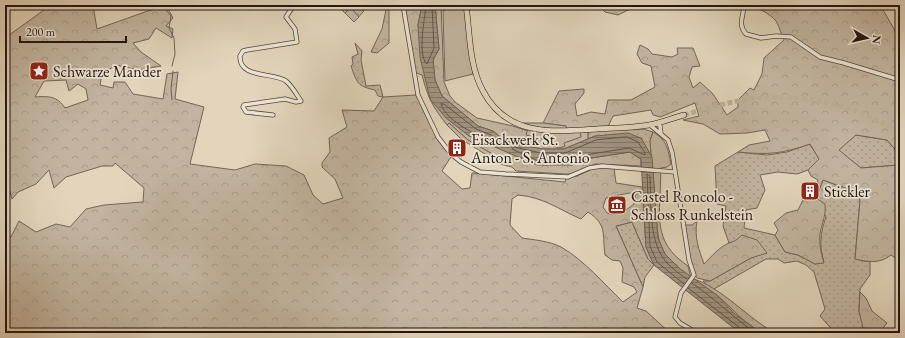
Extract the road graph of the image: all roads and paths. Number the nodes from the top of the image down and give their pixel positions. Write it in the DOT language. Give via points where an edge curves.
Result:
graph roads {
  1 [pos="294,5"];
  2 [pos="403,5"];
  3 [pos="466,5"];
  4 [pos="744,5"];
  5 [pos="900,80"];
  6 [pos="273,115"];
  7 [pos="684,115"];
  8 [pos="658,124"];
  9 [pos="649,125"];
  10 [pos="656,129"];
  11 [pos="661,134"];
  12 [pos="675,172"];
  13 [pos="697,333"];
  1 -- 6 [label="street" via="286,17 295,29 297,42 243,51 239,60 249,71 285,81 301,101 285,99 243,107 246,112"];
  2 -- 12 [label="street" via="418,95 440,141 461,162 480,172 568,177 595,166"];
  3 -- 9 [label="main road" via="479,83 490,102 509,120 533,130 558,132"];
  4 -- 5 [label="street" via="741,21 746,34 761,38 791,37 820,57"];
  7 -- 8 [label="main road"];
  8 -- 9 [label="main road"];
  8 -- 10 [label="street"];
  8 -- 11 [label="street"];
  9 -- 10 [label="street"];
  10 -- 11 [label="street"];
  11 -- 12 [label="street" via="668,140"];
  12 -- 13 [label="street" via="693,276 683,289 674,317"];
}
